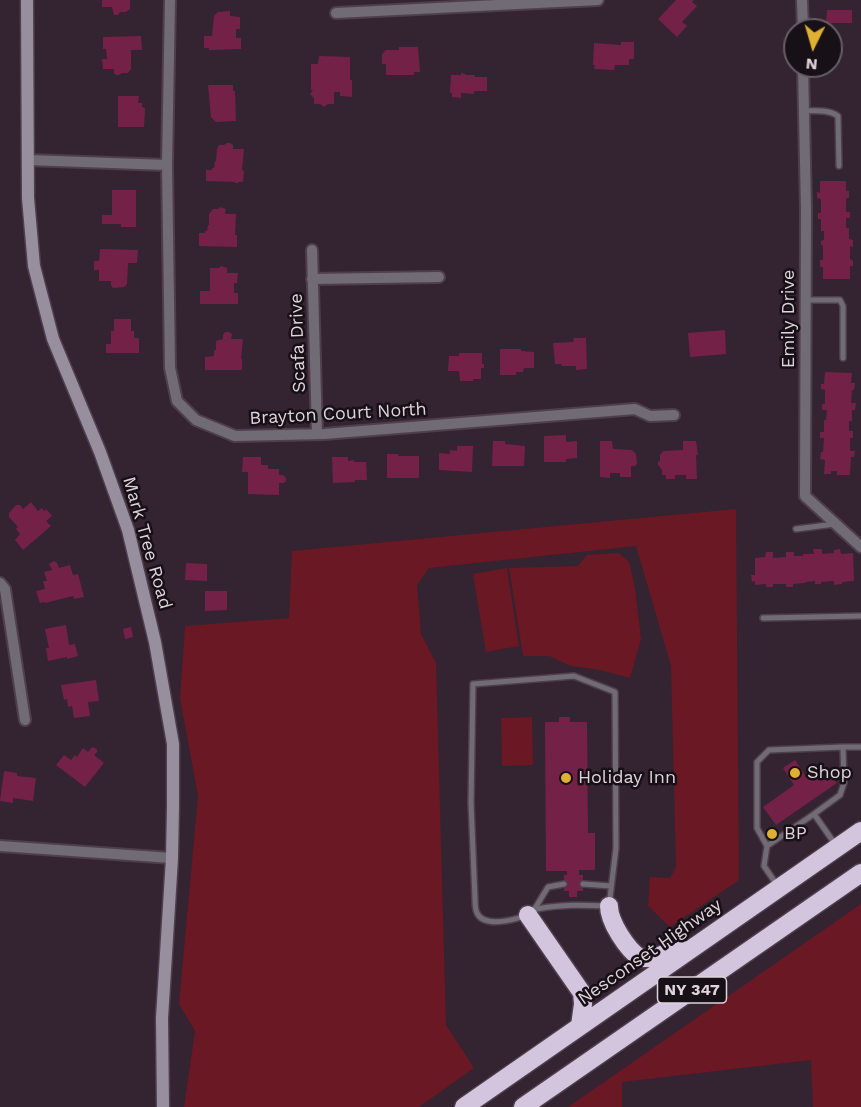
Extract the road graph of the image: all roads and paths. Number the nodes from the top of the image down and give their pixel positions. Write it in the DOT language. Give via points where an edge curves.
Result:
graph roads {
  1 [pos="27,0"];
  2 [pos="170,0"];
  3 [pos="598,0"];
  4 [pos="802,0"];
  5 [pos="336,13"];
  6 [pos="803,18"];
  7 [pos="803,78"];
  8 [pos="804,111"];
  9 [pos="28,160"];
  10 [pos="167,165"];
  11 [pos="839,166"];
  12 [pos="312,250"];
  13 [pos="439,277"];
  14 [pos="312,279"];
  15 [pos="806,300"];
  16 [pos="843,358"];
  17 [pos="674,415"];
  18 [pos="317,434"];
  19 [pos="836,524"];
  20 [pos="796,529"];
  21 [pos="861,547"];
  22 [pos="0,583"];
  23 [pos="861,616"];
  24 [pos="763,618"];
  25 [pos="25,720"];
  26 [pos="843,747"];
  27 [pos="861,747"];
  28 [pos="814,814"];
  29 [pos="861,831"];
  30 [pos="0,846"];
  31 [pos="767,846"];
  32 [pos="837,848"];
  33 [pos="172,858"];
  34 [pos="861,873"];
  35 [pos="564,884"];
  36 [pos="583,884"];
  37 [pos="611,886"];
  38 [pos="779,888"];
  39 [pos="609,906"];
  40 [pos="531,912"];
  41 [pos="710,936"];
  42 [pos="580,1026"];
  43 [pos="163,1107"];
  44 [pos="464,1107"];
  45 [pos="523,1107"];
  1 -- 9 [label="main road, Mark Tree Road"];
  2 -- 10 [label="street, Brayton Court North"];
  3 -- 5 [label="street"];
  4 -- 6 [label="street"];
  7 -- 8 [label="street, Emily Drive"];
  8 -- 11 [label="lane" via="833,112 838,116"];
  8 -- 15 [label="street, Emily Drive"];
  9 -- 10 [label="street"];
  9 -- 33 [label="main road, Mark Tree Road" via="34,266 50,328 128,530 155,642 173,744"];
  10 -- 18 [label="street, Brayton Court North" via="170,368 177,401 196,420 234,436"];
  12 -- 14 [label="street, Scafa Drive"];
  13 -- 14 [label="street"];
  14 -- 18 [label="street, Scafa Drive"];
  15 -- 16 [label="lane" via="840,300"];
  15 -- 19 [label="street, Emily Drive" via="805,496"];
  17 -- 18 [label="street, Brayton Court North" via="650,416 635,409"];
  19 -- 20 [label="lane"];
  19 -- 21 [label="street, Emily Drive"];
  22 -- 25 [label="street" via="5,589"];
  23 -- 24 [label="lane"];
  26 -- 27 [label="lane"];
  26 -- 28 [label="lane" via="844,783 840,795"];
  26 -- 31 [label="lane" via="769,750 757,762 757,828"];
  28 -- 31 [label="lane"];
  28 -- 32 [label="lane"];
  29 -- 32 [label="highway, Nesconset Highway / NY 347"];
  30 -- 33 [label="street"];
  31 -- 38 [label="lane" via="764,866"];
  32 -- 38 [label="highway, Nesconset Highway / NY 347"];
  33 -- 43 [label="main road, Mark Tree Road" via="162,1018"];
  34 -- 45 [label="highway, NY 347"];
  35 -- 40 [label="lane" via="548,887"];
  36 -- 37 [label="lane"];
  37 -- 39 [label="lane"];
  37 -- 40 [label="lane" via="616,848 615,692 574,676 473,684 471,803 476,912 486,921 498,922"];
  38 -- 41 [label="highway, Nesconset Highway / NY 347"];
  39 -- 40 [label="lane" via="569,905"];
  39 -- 41 [label="highway" via="614,924 640,958 654,958"];
  40 -- 42 [label="highway" via="582,993"];
  41 -- 42 [label="highway, Nesconset Highway / NY 347"];
  42 -- 44 [label="highway, Nesconset Highway / NY 347"];
}
